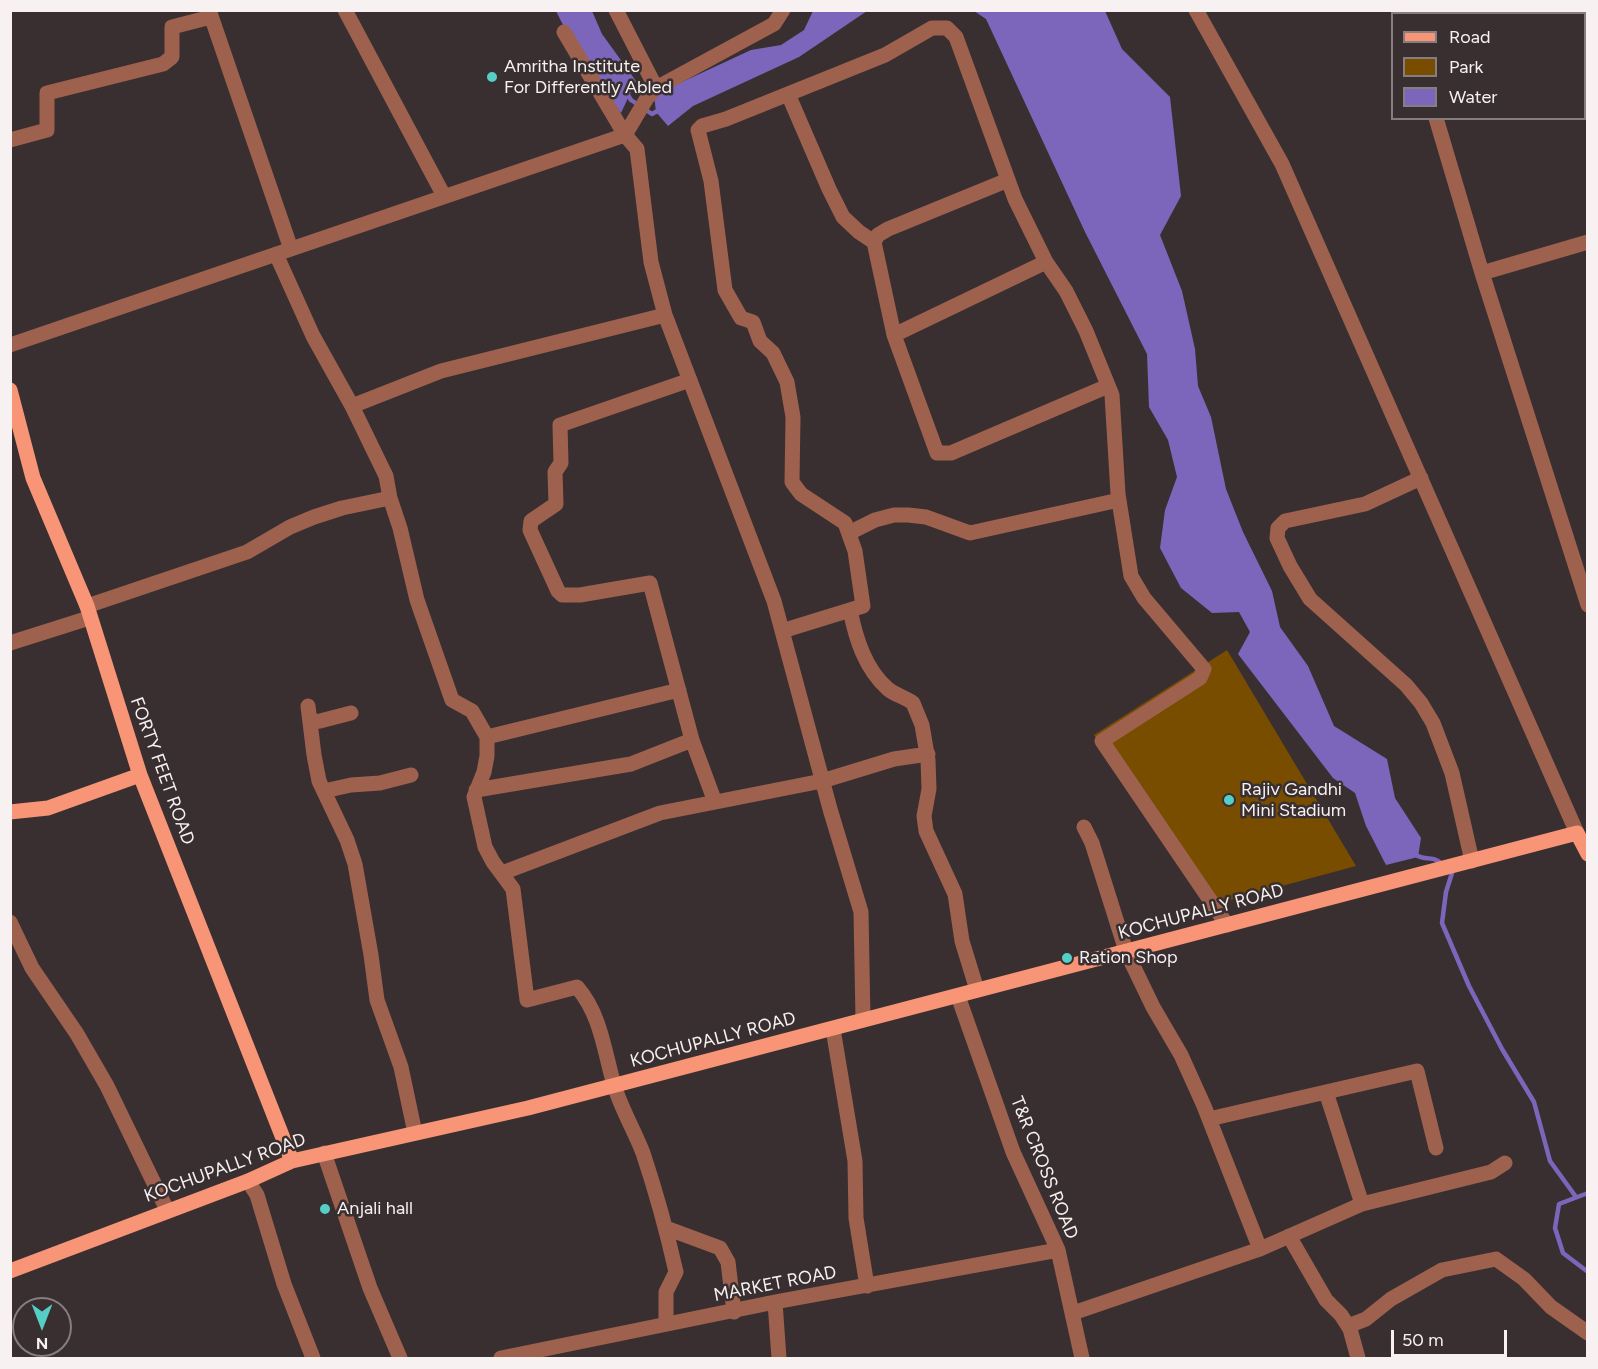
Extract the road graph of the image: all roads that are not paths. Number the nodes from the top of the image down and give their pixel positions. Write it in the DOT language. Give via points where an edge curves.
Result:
graph roads {
  1 [pos="345,10"];
  2 [pos="783,10"];
  3 [pos="1196,10"];
  4 [pos="621,13"];
  5 [pos="210,14"];
  6 [pos="564,32"];
  7 [pos="652,93"];
  8 [pos="788,94"];
  9 [pos="1437,120"];
  10 [pos="628,130"];
  11 [pos="10,140"];
  12 [pos="1008,180"];
  13 [pos="444,196"];
  14 [pos="874,242"];
  15 [pos="1587,242"];
  16 [pos="291,249"];
  17 [pos="276,254"];
  18 [pos="1046,262"];
  19 [pos="1482,273"];
  20 [pos="665,315"];
  21 [pos="894,335"];
  22 [pos="10,345"];
  23 [pos="690,380"];
  24 [pos="1108,386"];
  25 [pos="10,390"];
  26 [pos="352,406"];
  27 [pos="1421,478"];
  28 [pos="390,498"];
  29 [pos="1119,500"];
  30 [pos="849,533"];
  31 [pos="1587,603"];
  32 [pos="850,610"];
  33 [pos="88,612"];
  34 [pos="782,631"];
  35 [pos="10,643"];
  36 [pos="679,690"];
  37 [pos="351,713"];
  38 [pos="487,737"];
  39 [pos="692,740"];
  40 [pos="928,754"];
  41 [pos="140,775"];
  42 [pos="411,775"];
  43 [pos="822,780"];
  44 [pos="476,790"];
  45 [pos="324,791"];
  46 [pos="715,802"];
  47 [pos="10,812"];
  48 [pos="1084,827"];
  49 [pos="1577,833"];
  50 [pos="1587,854"];
  51 [pos="1473,861"];
  52 [pos="502,873"];
  53 [pos="10,922"];
  54 [pos="1227,925"];
  55 [pos="1126,951"];
  56 [pos="977,990"];
  57 [pos="958,996"];
  58 [pos="863,1020"];
  59 [pos="833,1029"];
  60 [pos="615,1086"];
  61 [pos="1326,1092"];
  62 [pos="1209,1119"];
  63 [pos="415,1132"];
  64 [pos="1436,1148"];
  65 [pos="324,1153"];
  66 [pos="292,1161"];
  67 [pos="1505,1163"];
  68 [pos="248,1181"];
  69 [pos="1362,1204"];
  70 [pos="167,1210"];
  71 [pos="666,1228"];
  72 [pos="1289,1236"];
  73 [pos="1260,1249"];
  74 [pos="1058,1250"];
  75 [pos="10,1271"];
  76 [pos="867,1286"];
  77 [pos="775,1302"];
  78 [pos="734,1312"];
  79 [pos="1073,1313"];
  80 [pos="666,1324"];
  81 [pos="1347,1326"];
  82 [pos="1587,1333"];
  83 [pos="313,1359"];
  84 [pos="400,1359"];
  85 [pos="501,1359"];
  86 [pos="779,1359"];
  87 [pos="1082,1359"];
  88 [pos="1358,1359"];
  1 -- 13 [label="street"];
  2 -- 7 [label="street" via="774,24"];
  3 -- 27 [label="street" via="1282,164"];
  4 -- 7 [label="street"];
  5 -- 11 [label="street" via="172,27 172,57 163,64 47,93 47,130"];
  5 -- 16 [label="street"];
  6 -- 10 [label="street"];
  7 -- 10 [label="street"];
  8 -- 12 [label="street" via="885,55 932,28 947,28 956,37"];
  8 -- 14 [label="street" via="843,217"];
  8 -- 30 [label="street" via="698,130 711,181 725,290 741,318 753,322 760,341 773,353 787,382 793,417 792,482 801,494 845,523"];
  9 -- 19 [label="street"];
  10 -- 13 [label="street"];
  10 -- 20 [label="street" via="637,149 651,262"];
  12 -- 14 [label="street" via="888,229"];
  12 -- 18 [label="street"];
  13 -- 16 [label="street"];
  14 -- 21 [label="street"];
  15 -- 19 [label="street"];
  16 -- 17 [label="street"];
  17 -- 22 [label="street"];
  17 -- 26 [label="street" via="313,336"];
  18 -- 21 [label="street"];
  18 -- 24 [label="street" via="1086,331"];
  19 -- 31 [label="street"];
  20 -- 23 [label="street"];
  20 -- 26 [label="street" via="441,371"];
  21 -- 24 [label="street" via="938,453 951,453"];
  23 -- 34 [label="street"];
  23 -- 36 [label="street" via="560,425 556,504 530,524 561,595 650,583"];
  24 -- 29 [label="street" via="1112,395"];
  25 -- 33 [label="main road, FORTY FEET ROAD" via="33,478"];
  26 -- 28 [label="street" via="386,476"];
  27 -- 49 [label="street"];
  27 -- 51 [label="street" via="1365,504 1285,521 1278,528 1277,538 1310,599 1421,703 1452,772"];
  28 -- 33 [label="street" via="314,517 247,552"];
  28 -- 38 [label="street" via="417,600 452,700 472,711"];
  29 -- 30 [label="street" via="970,533 926,517 908,515 875,520"];
  29 -- 54 [label="street" via="1131,576 1144,598 1204,669 1200,678 1102,741"];
  30 -- 32 [label="street" via="863,606"];
  32 -- 34 [label="street"];
  32 -- 40 [label="street" via="870,670 890,691 913,703"];
  33 -- 35 [label="street"];
  33 -- 41 [label="main road, FORTY FEET ROAD"];
  34 -- 43 [label="street"];
  36 -- 38 [label="street"];
  36 -- 39 [label="street"];
  37 -- 45 [label="street" via="309,714"];
  38 -- 44 [label="street" via="484,772"];
  39 -- 44 [label="street" via="631,764"];
  39 -- 46 [label="street"];
  40 -- 43 [label="street" via="894,759"];
  40 -- 56 [label="street" via="926,831 954,894 962,941"];
  41 -- 47 [label="main road" via="48,808"];
  41 -- 66 [label="main road, FORTY FEET ROAD"];
  42 -- 45 [label="street"];
  43 -- 46 [label="street"];
  43 -- 58 [label="street" via="861,912"];
  44 -- 52 [label="street" via="474,797 485,847"];
  45 -- 63 [label="street" via="355,864 377,1000 401,1068"];
  46 -- 52 [label="street" via="660,813"];
  48 -- 55 [label="street"];
  49 -- 50 [label="main road"];
  49 -- 51 [label="main road"];
  51 -- 54 [label="main road, KOCHUPALLY ROAD"];
  52 -- 60 [label="street" via="513,889 527,1000 577,987 596,1019"];
  53 -- 70 [label="street" via="32,968 107,1086"];
  54 -- 55 [label="main road, KOCHUPALLY ROAD"];
  55 -- 56 [label="main road, KOCHUPALLY ROAD"];
  55 -- 62 [label="street" via="1181,1055"];
  56 -- 57 [label="main road, KOCHUPALLY ROAD"];
  57 -- 58 [label="main road, KOCHUPALLY ROAD"];
  57 -- 74 [label="street, T&R CROSS ROAD" via="1013,1152"];
  58 -- 59 [label="main road, KOCHUPALLY ROAD"];
  59 -- 60 [label="main road, KOCHUPALLY ROAD"];
  59 -- 76 [label="street" via="855,1161 856,1218"];
  60 -- 63 [label="main road, KOCHUPALLY ROAD"];
  60 -- 71 [label="street" via="643,1153"];
  61 -- 62 [label="street"];
  61 -- 64 [label="street" via="1417,1071"];
  61 -- 69 [label="street"];
  62 -- 73 [label="street"];
  63 -- 65 [label="main road, KOCHUPALLY ROAD"];
  65 -- 66 [label="main road, KOCHUPALLY ROAD"];
  65 -- 84 [label="street" via="370,1288"];
  66 -- 68 [label="main road, KOCHUPALLY ROAD"];
  67 -- 69 [label="street" via="1491,1172"];
  68 -- 70 [label="main road, KOCHUPALLY ROAD"];
  68 -- 83 [label="street" via="257,1195 284,1284"];
  69 -- 72 [label="street"];
  70 -- 75 [label="main road, KOCHUPALLY ROAD"];
  71 -- 78 [label="street" via="720,1248 728,1262"];
  71 -- 80 [label="street" via="676,1272 666,1292"];
  72 -- 73 [label="street"];
  72 -- 81 [label="street" via="1326,1300"];
  73 -- 79 [label="street"];
  74 -- 76 [label="street, MARKET ROAD"];
  74 -- 79 [label="street, T&R CROSS ROAD"];
  76 -- 77 [label="street, MARKET ROAD"];
  77 -- 78 [label="street, MARKET ROAD"];
  77 -- 86 [label="street"];
  78 -- 80 [label="street, MARKET ROAD"];
  79 -- 87 [label="street, T&R CROSS ROAD"];
  80 -- 85 [label="street, MARKET ROAD"];
  81 -- 82 [label="street" via="1366,1319 1391,1299 1442,1270 1496,1259"];
  81 -- 88 [label="street"];
}
